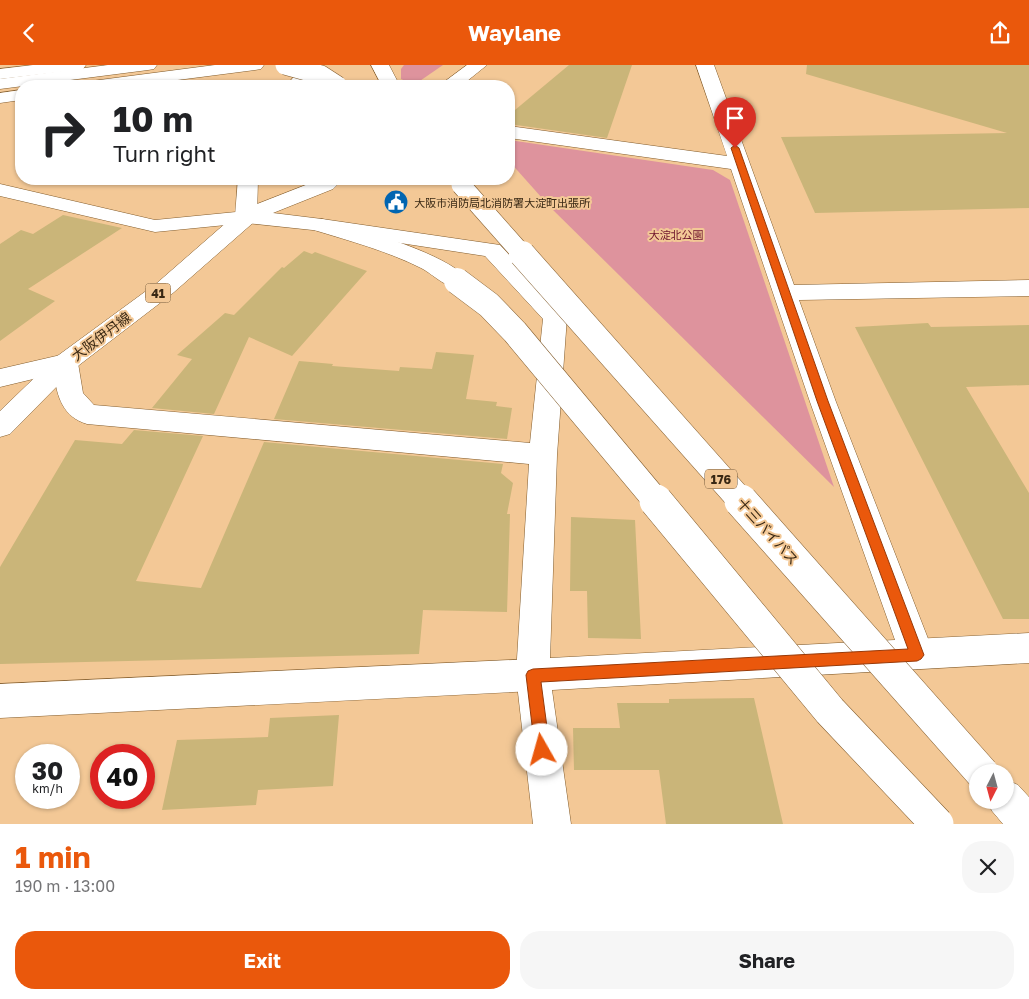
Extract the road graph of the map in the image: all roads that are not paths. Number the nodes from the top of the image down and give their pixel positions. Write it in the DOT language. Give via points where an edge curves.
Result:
graph roads {
  1 [pos="77,65"];
  2 [pos="148,65"];
  3 [pos="255,65"];
  4 [pos="285,65"];
  5 [pos="313,65"];
  6 [pos="380,65"];
  7 [pos="478,65"];
  8 [pos="705,65"];
  9 [pos="0,74"];
  10 [pos="31,80"];
  11 [pos="139,80"];
  12 [pos="300,80"];
  13 [pos="329,80"];
  14 [pos="388,80"];
  15 [pos="458,80"];
  16 [pos="15,82"];
  17 [pos="0,84"];
  18 [pos="15,96"];
  19 [pos="0,98"];
  20 [pos="515,134"];
  21 [pos="741,164"];
  22 [pos="248,185"];
  23 [pos="326,185"];
  24 [pos="461,185"];
  25 [pos="2,191"];
  26 [pos="246,217"];
  27 [pos="322,225"];
  28 [pos="1029,288"];
  29 [pos="786,293"];
  30 [pos="65,363"];
  31 [pos="0,378"];
  32 [pos="0,427"];
  33 [pos="544,455"];
  34 [pos="1029,648"];
  35 [pos="917,655"];
  36 [pos="533,675"];
  37 [pos="0,701"];
  38 [pos="974,764"];
  39 [pos="1014,808"];
  40 [pos="552,824"];
  41 [pos="937,824"];
  42 [pos="1028,824"];
  1 -- 9 [label="main road"];
  2 -- 10 [label="main road"];
  3 -- 11 [label="main road"];
  4 -- 13 [label="main road, bridge"];
  5 -- 12 [label="main road"];
  6 -- 14 [label="main road"];
  7 -- 15 [label="main road"];
  8 -- 21 [label="main road"];
  16 -- 17 [label="main road"];
  18 -- 19 [label="main road"];
  20 -- 21 [label="main road"];
  21 -- 29 [label="main road"];
  22 -- 26 [label="main road"];
  23 -- 26 [label="main road"];
  24 -- 38 [label="main road, 十三バイパス / 176, bridge"];
  25 -- 26 [label="main road" via="156,226"];
  26 -- 27 [label="main road"];
  26 -- 30 [label="main road, 大阪伊丹線 / 41" via="165,288"];
  27 -- 33 [label="main road" via="492,250 555,317"];
  27 -- 41 [label="main road, bridge" via="387,245 429,263 489,305 515,332 830,711"];
  28 -- 29 [label="main road"];
  29 -- 35 [label="main road"];
  30 -- 31 [label="main road"];
  30 -- 32 [label="main road, 大阪伊丹線 / 41"];
  30 -- 33 [label="main road" via="70,396 87,414"];
  33 -- 36 [label="main road"];
  34 -- 35 [label="main road"];
  35 -- 36 [label="main road"];
  36 -- 37 [label="main road"];
  36 -- 40 [label="main road"];
  39 -- 42 [label="main road"];
}
